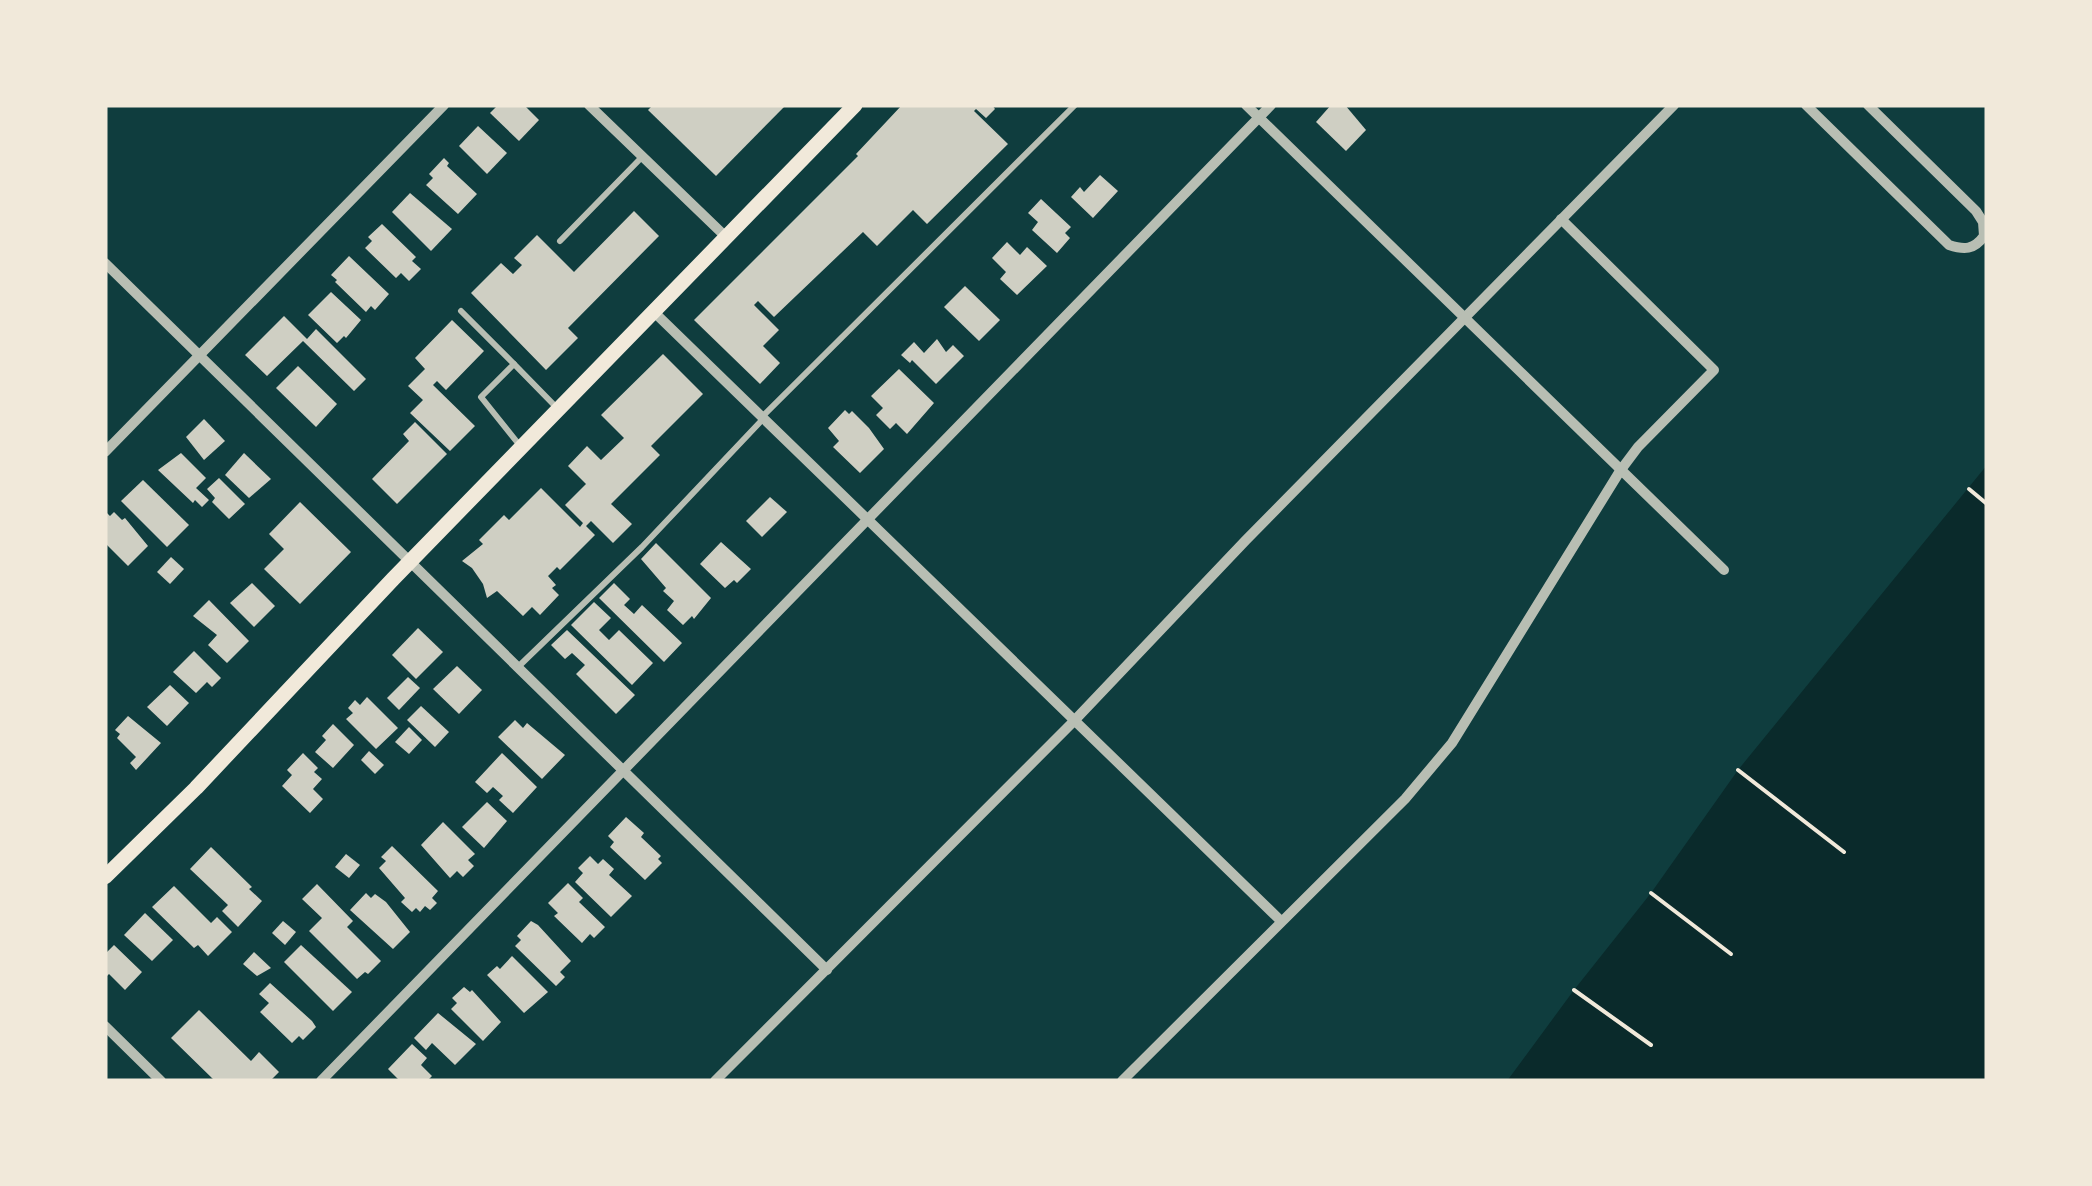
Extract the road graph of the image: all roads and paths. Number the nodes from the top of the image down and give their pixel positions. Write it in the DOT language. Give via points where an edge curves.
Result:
graph roads {
  1 [pos="444,105"];
  2 [pos="589,105"];
  3 [pos="855,105"];
  4 [pos="1074,105"];
  5 [pos="1246,105"];
  6 [pos="1271,105"];
  7 [pos="1674,105"];
  8 [pos="1806,105"];
  9 [pos="1868,105"];
  10 [pos="1259,118"];
  11 [pos="643,156"];
  12 [pos="1561,219"];
  13 [pos="726,237"];
  14 [pos="560,241"];
  15 [pos="105,263"];
  16 [pos="461,311"];
  17 [pos="654,312"];
  18 [pos="1463,319"];
  19 [pos="201,356"];
  20 [pos="514,364"];
  21 [pos="559,410"];
  22 [pos="762,418"];
  23 [pos="521,448"];
  24 [pos="105,452"];
  25 [pos="1620,471"];
  26 [pos="1969,489"];
  27 [pos="1987,504"];
  28 [pos="867,520"];
  29 [pos="410,563"];
  30 [pos="1724,570"];
  31 [pos="518,667"];
  32 [pos="1073,722"];
  33 [pos="624,770"];
  34 [pos="1738,770"];
  35 [pos="1844,852"];
  36 [pos="105,877"];
  37 [pos="1651,894"];
  38 [pos="1280,920"];
  39 [pos="1731,954"];
  40 [pos="827,970"];
  41 [pos="1574,990"];
  42 [pos="105,1026"];
  43 [pos="1651,1045"];
  44 [pos="161,1081"];
  45 [pos="321,1081"];
  46 [pos="714,1081"];
  47 [pos="1122,1081"];
  1 -- 19 [label="street"];
  2 -- 11 [label="street"];
  3 -- 13 [label="main road"];
  4 -- 22 [label="lane"];
  5 -- 10 [label="street"];
  6 -- 10 [label="street"];
  7 -- 12 [label="street"];
  8 -- 9 [label="street" via="1949,245 1978,245 1984,236 1976,210"];
  10 -- 18 [label="street"];
  10 -- 28 [label="street"];
  11 -- 13 [label="street"];
  11 -- 14 [label="lane"];
  12 -- 18 [label="street"];
  12 -- 25 [label="street" via="1714,370"];
  13 -- 17 [label="main road"];
  15 -- 19 [label="street"];
  16 -- 20 [label="lane"];
  17 -- 21 [label="main road"];
  17 -- 22 [label="street"];
  18 -- 25 [label="street"];
  18 -- 32 [label="street"];
  19 -- 24 [label="street"];
  19 -- 29 [label="street"];
  20 -- 21 [label="lane"];
  20 -- 23 [label="lane" via="481,396"];
  21 -- 23 [label="main road"];
  22 -- 28 [label="street"];
  22 -- 31 [label="lane"];
  23 -- 29 [label="main road"];
  25 -- 30 [label="street"];
  25 -- 38 [label="street" via="1452,743"];
  26 -- 27 [label="path"];
  28 -- 32 [label="street"];
  28 -- 33 [label="street"];
  29 -- 31 [label="street"];
  29 -- 36 [label="main road"];
  31 -- 33 [label="street"];
  32 -- 38 [label="street"];
  32 -- 40 [label="street"];
  33 -- 40 [label="street"];
  33 -- 45 [label="street"];
  34 -- 35 [label="path"];
  37 -- 39 [label="path"];
  38 -- 47 [label="street"];
  40 -- 46 [label="street"];
  41 -- 43 [label="path"];
  42 -- 44 [label="street"];
}
